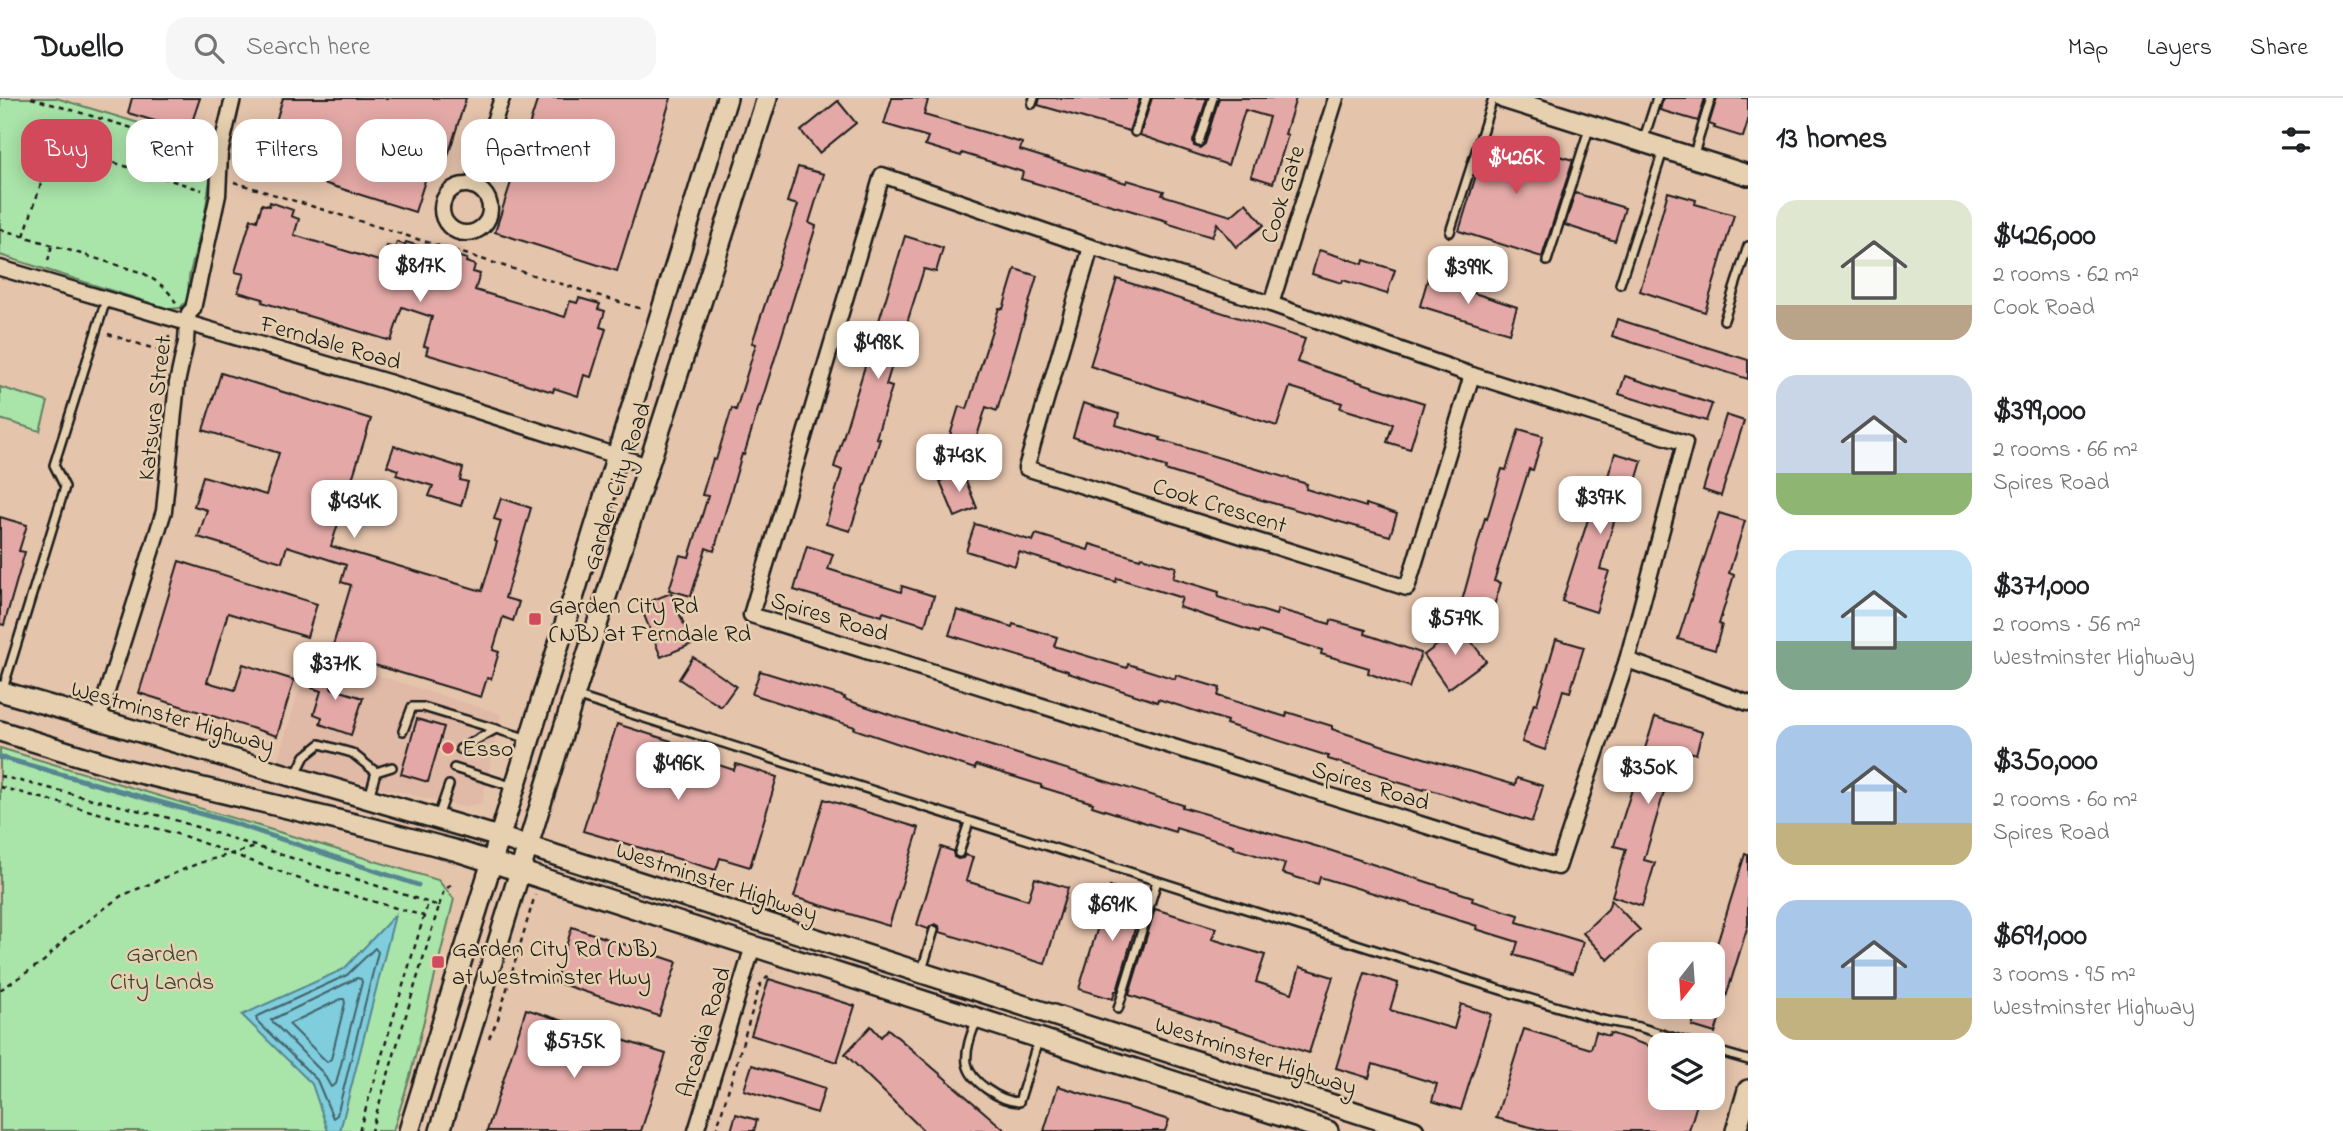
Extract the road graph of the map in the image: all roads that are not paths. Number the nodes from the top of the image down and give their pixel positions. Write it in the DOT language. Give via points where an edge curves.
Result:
graph roads {
  1 [pos="233,98"];
  2 [pos="502,98"];
  3 [pos="727,98"];
  4 [pos="767,98"];
  5 [pos="1146,98"];
  6 [pos="1213,98"];
  7 [pos="1336,98"];
  8 [pos="1493,98"];
  9 [pos="1657,98"];
  10 [pos="1711,98"];
  11 [pos="1511,99"];
  12 [pos="1590,126"];
  13 [pos="1135,132"];
  14 [pos="1199,142"];
  15 [pos="1643,142"];
  16 [pos="1663,149"];
  17 [pos="1692,158"];
  18 [pos="1748,175"];
  19 [pos="472,186"];
  20 [pos="1450,232"];
  21 [pos="1748,246"];
  22 [pos="1091,247"];
  23 [pos="1547,261"];
  24 [pos="0,268"];
  25 [pos="1620,284"];
  26 [pos="106,300"];
  27 [pos="1271,304"];
  28 [pos="1724,320"];
  29 [pos="187,324"];
  30 [pos="1472,375"];
  31 [pos="616,454"];
  32 [pos="648,466"];
  33 [pos="1627,660"];
  34 [pos="1,691"];
  35 [pos="574,696"];
  36 [pos="1748,703"];
  37 [pos="98,720"];
  38 [pos="496,729"];
  39 [pos="0,731"];
  40 [pos="403,731"];
  41 [pos="529,739"];
  42 [pos="460,749"];
  43 [pos="392,767"];
  44 [pos="454,768"];
  45 [pos="376,772"];
  46 [pos="295,777"];
  47 [pos="449,785"];
  48 [pos="515,787"];
  49 [pos="369,798"];
  50 [pos="438,818"];
  51 [pos="969,822"];
  52 [pos="499,837"];
  53 [pos="527,846"];
  54 [pos="959,853"];
  55 [pos="491,863"];
  56 [pos="519,872"];
  57 [pos="1157,881"];
  58 [pos="934,930"];
  59 [pos="753,946"];
  60 [pos="921,973"];
  61 [pos="1118,1009"];
  62 [pos="977,1018"];
  63 [pos="1658,1033"];
  64 [pos="1039,1038"];
  65 [pos="1725,1053"];
  66 [pos="1748,1060"];
  67 [pos="1748,1090"];
  68 [pos="409,1131"];
  69 [pos="440,1131"];
  70 [pos="696,1131"];
  71 [pos="1328,1131"];
  72 [pos="1414,1131"];
  73 [pos="1736,1131"];
  1 -- 29 [label="street, Katsura Street" via="220,153 218,195"];
  2 -- 19 [label="street"];
  3 -- 31 [label="main road, Garden City Road"];
  4 -- 32 [label="main road, Garden City Road"];
  5 -- 13 [label="lane"];
  6 -- 14 [label="lane"];
  7 -- 27 [label="street, Cook Gate"];
  8 -- 20 [label="lane"];
  9 -- 15 [label="lane"];
  10 -- 17 [label="lane"];
  11 -- 12 [label="main road"];
  12 -- 15 [label="main road"];
  12 -- 23 [label="lane"];
  15 -- 16 [label="main road"];
  16 -- 17 [label="main road"];
  16 -- 25 [label="lane"];
  17 -- 18 [label="main road"];
  21 -- 28 [label="lane"];
  22 -- 27 [label="street, Spires Road"];
  22 -- 30 [label="street, Cook Crescent" via="1026,468 1407,588"];
  22 -- 33 [label="street, Spires Road" via="882,175 751,615 1558,867"];
  24 -- 26 [label="street, Ferndale Road"];
  26 -- 29 [label="street, Ferndale Road"];
  26 -- 34 [label="lane" via="54,465 65,487"];
  27 -- 30 [label="street, Spires Road"];
  29 -- 31 [label="street, Ferndale Road"];
  29 -- 37 [label="street, Katsura Street" via="164,511"];
  30 -- 33 [label="street, Spires Road" via="1685,443"];
  31 -- 32 [label="street, Ferndale Road"];
  31 -- 41 [label="main road, Garden City Road"];
  32 -- 35 [label="main road, Garden City Road"];
  33 -- 36 [label="street"];
  34 -- 37 [label="main road, Westminster Highway"];
  35 -- 51 [label="lane"];
  35 -- 53 [label="main road, Garden City Road"];
  37 -- 46 [label="main road, Westminster Highway"];
  38 -- 40 [label="lane" via="412,707"];
  38 -- 41 [label="lane"];
  38 -- 42 [label="lane"];
  39 -- 55 [label="main road, Westminster Highway" via="123,769 371,828"];
  41 -- 48 [label="main road, Garden City Road"];
  43 -- 45 [label="lane"];
  44 -- 48 [label="lane"];
  45 -- 46 [label="lane" via="352,752 320,744 305,756"];
  45 -- 49 [label="lane"];
  46 -- 49 [label="main road, Westminster Highway"];
  47 -- 50 [label="lane"];
  48 -- 52 [label="main road, Garden City Road"];
  49 -- 50 [label="main road, Westminster Highway"];
  50 -- 52 [label="main road, Westminster Highway"];
  51 -- 54 [label="lane"];
  51 -- 57 [label="lane"];
  52 -- 53 [label="main road, Westminster Highway"];
  52 -- 55 [label="main road, Garden City Road"];
  53 -- 56 [label="main road, Garden City Road"];
  53 -- 60 [label="main road, Westminster Highway"];
  55 -- 56 [label="main road, Westminster Highway"];
  55 -- 68 [label="main road, Garden City Road"];
  56 -- 59 [label="main road, Westminster Highway"];
  56 -- 69 [label="main road, Garden City Road"];
  57 -- 61 [label="lane"];
  57 -- 63 [label="lane" via="1602,1020"];
  58 -- 60 [label="lane"];
  59 -- 62 [label="main road, Westminster Highway"];
  59 -- 70 [label="street, Arcadia Road"];
  60 -- 72 [label="main road, Westminster Highway"];
  62 -- 64 [label="main road, Westminster Highway"];
  62 -- 64 [label="lane" via="967,1064 992,1093 1012,1101 1019,1102"];
  64 -- 71 [label="main road, Westminster Highway"];
  65 -- 66 [label="lane"];
  67 -- 73 [label="main road"];
}
